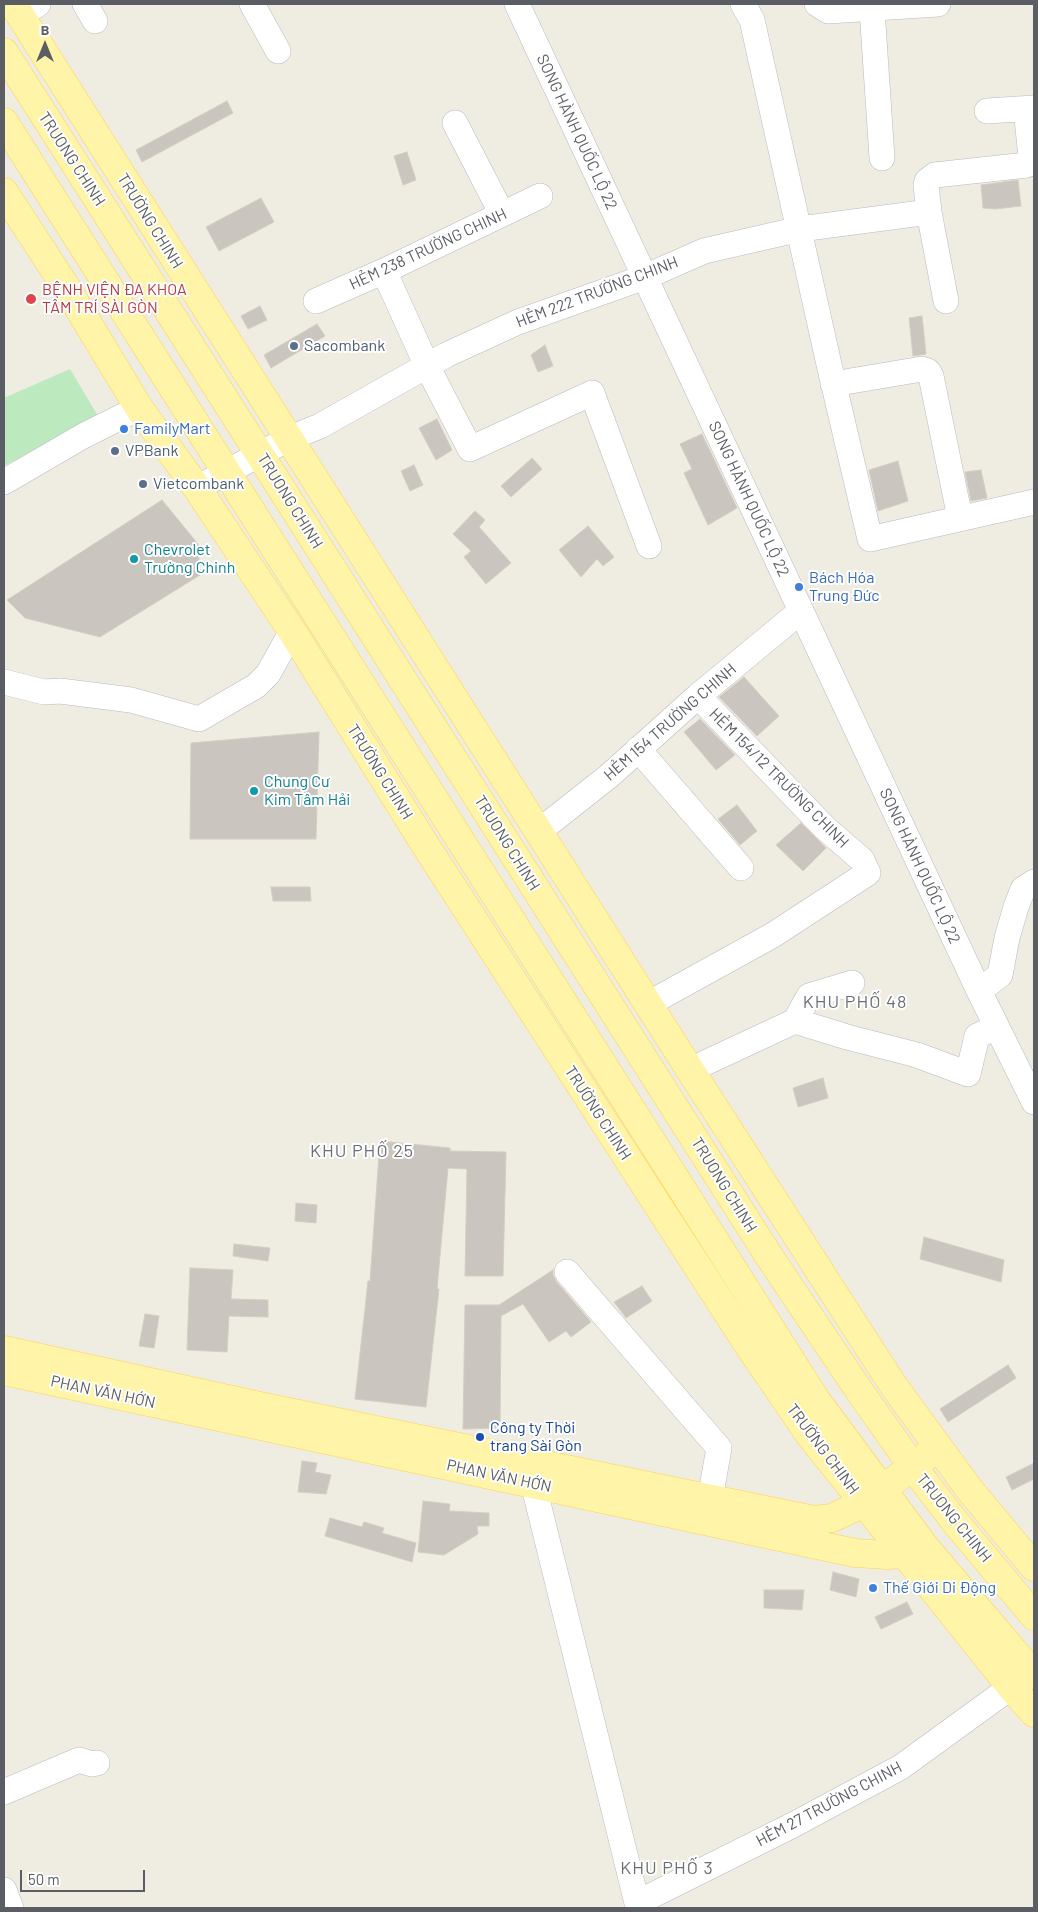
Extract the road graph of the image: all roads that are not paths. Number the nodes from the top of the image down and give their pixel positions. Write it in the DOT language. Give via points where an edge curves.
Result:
graph roads {
  1 [pos="252,4"];
  2 [pos="517,4"];
  3 [pos="743,4"];
  4 [pos="817,4"];
  5 [pos="938,4"];
  6 [pos="24,8"];
  7 [pos="872,9"];
  8 [pos="278,51"];
  9 [pos="4,52"];
  10 [pos="1030,108"];
  11 [pos="987,111"];
  12 [pos="4,122"];
  13 [pos="455,123"];
  14 [pos="882,158"];
  15 [pos="4,192"];
  16 [pos="540,196"];
  17 [pos="929,212"];
  18 [pos="502,214"];
  19 [pos="800,229"];
  20 [pos="384,271"];
  21 [pos="645,277"];
  22 [pos="316,301"];
  23 [pos="946,301"];
  24 [pos="427,366"];
  25 [pos="833,384"];
  26 [pos="139,408"];
  27 [pos="288,439"];
  28 [pos="260,453"];
  29 [pos="226,472"];
  30 [pos="4,482"];
  31 [pos="197,488"];
  32 [pos="1034,502"];
  33 [pos="960,518"];
  34 [pos="649,546"];
  35 [pos="801,611"];
  36 [pos="292,631"];
  37 [pos="4,682"];
  38 [pos="698,696"];
  39 [pos="638,750"];
  40 [pos="538,832"];
  41 [pos="741,868"];
  42 [pos="1034,882"];
  43 [pos="852,983"];
  44 [pos="979,991"];
  45 [pos="648,1004"];
  46 [pos="795,1022"];
  47 [pos="996,1027"];
  48 [pos="690,1070"];
  49 [pos="1034,1102"];
  50 [pos="567,1272"];
  51 [pos="4,1350"];
  52 [pos="4,1371"];
  53 [pos="390,1443"];
  54 [pos="938,1448"];
  55 [pos="913,1468"];
  56 [pos="533,1483"];
  57 [pos="873,1497"];
  58 [pos="710,1499"];
  59 [pos="981,1503"];
  60 [pos="956,1523"];
  61 [pos="915,1551"];
  62 [pos="1034,1567"];
  63 [pos="1034,1616"];
  64 [pos="1025,1678"];
  65 [pos="1034,1713"];
  66 [pos="97,1763"];
  67 [pos="4,1792"];
  68 [pos="4,1890"];
  69 [pos="11,1908"];
  1 -- 8 [label="street"];
  2 -- 21 [label="street, SONG HÀNH QUỐC LỘ 22"];
  3 -- 19 [label="street" via="752,20"];
  4 -- 7 [label="street" via="828,11"];
  5 -- 7 [label="street"];
  6 -- 27 [label="main road, TRƯỜNG CHINH"];
  7 -- 14 [label="street"];
  9 -- 28 [label="main road, TRUONG CHINH"];
  10 -- 11 [label="street"];
  10 -- 17 [label="street" via="1030,162 1022,166 930,177 926,184"];
  12 -- 29 [label="main road"];
  13 -- 18 [label="street"];
  15 -- 26 [label="main road, TRƯỜNG CHINH"];
  16 -- 18 [label="street, HẺM 238 TRƯỜNG CHINH"];
  17 -- 19 [label="street, HẺM 222 TRƯỜNG CHINH"];
  17 -- 23 [label="street"];
  18 -- 20 [label="street, HẺM 238 TRƯỜNG CHINH"];
  19 -- 21 [label="street, HẺM 222 TRƯỜNG CHINH" via="704,251"];
  19 -- 25 [label="street"];
  20 -- 22 [label="street, HẺM 238 TRƯỜNG CHINH"];
  20 -- 24 [label="street"];
  21 -- 24 [label="street, HẺM 222 TRƯỜNG CHINH" via="518,322"];
  21 -- 35 [label="street, SONG HÀNH QUỐC LỘ 22"];
  24 -- 27 [label="street, HẺM 222 TRƯỜNG CHINH" via="320,426"];
  24 -- 34 [label="street" via="470,448 592,393"];
  25 -- 33 [label="street" via="922,369 928,371"];
  25 -- 33 [label="street" via="870,539"];
  26 -- 30 [label="street"];
  26 -- 31 [label="main road, TRƯỜNG CHINH"];
  27 -- 28 [label="street"];
  27 -- 40 [label="main road, TRƯỜNG CHINH"];
  28 -- 29 [label="street"];
  28 -- 55 [label="main road, TRUONG CHINH" via="767,1253"];
  29 -- 31 [label="street"];
  29 -- 57 [label="main road" via="816,1400"];
  31 -- 36 [label="main road, TRƯỜNG CHINH"];
  32 -- 33 [label="street"];
  35 -- 38 [label="street, HẺM 154 TRƯỜNG CHINH"];
  35 -- 44 [label="street, SONG HÀNH QUỐC LỘ 22"];
  36 -- 37 [label="street" via="268,674 256,686 199,719 131,700 44,692"];
  36 -- 57 [label="main road, TRƯỜNG CHINH" via="424,843 743,1337 809,1434"];
  38 -- 39 [label="street, HẺM 154 TRƯỜNG CHINH"];
  38 -- 45 [label="street, HẺM 154/12 TRƯỜNG CHINH" via="825,828 862,860 868,873 773,935"];
  39 -- 40 [label="street, HẺM 154 TRƯỜNG CHINH"];
  39 -- 41 [label="street"];
  40 -- 45 [label="main road, TRƯỜNG CHINH"];
  42 -- 44 [label="street" via="1023,889 1016,907 1000,975"];
  43 -- 46 [label="street" via="809,996"];
  44 -- 47 [label="street, SONG HÀNH QUỐC LỘ 22"];
  45 -- 48 [label="main road, TRƯỜNG CHINH"];
  46 -- 47 [label="street" via="917,1055 968,1074 977,1036"];
  46 -- 48 [label="street"];
  47 -- 49 [label="street, SONG HÀNH QUỐC LỘ 22"];
  48 -- 54 [label="main road, TRƯỜNG CHINH" via="893,1385"];
  50 -- 58 [label="street" via="719,1448"];
  51 -- 53 [label="main road, PHAN VĂN HỚN"];
  52 -- 53 [label="main road, PHAN VĂN HỚN"];
  53 -- 56 [label="main road, PHAN VĂN HỚN"];
  53 -- 58 [label="main road, PHAN VĂN HỚN"];
  54 -- 55 [label="main road, PHAN VĂN HỚN"];
  54 -- 59 [label="main road, TRƯỜNG CHINH"];
  55 -- 57 [label="main road, PHAN VĂN HỚN"];
  55 -- 60 [label="main road, TRUONG CHINH"];
  56 -- 61 [label="main road, PHAN VĂN HỚN" via="855,1553 887,1555"];
  56 -- 64 [label="street, HẺM 27 TRƯỜNG CHINH" via="637,1903 794,1825 901,1767"];
  57 -- 58 [label="main road, PHAN VĂN HỚN" via="832,1518 814,1520"];
  57 -- 61 [label="main road, TRƯỜNG CHINH"];
  59 -- 60 [label="main road"];
  59 -- 62 [label="main road, TRƯỜNG CHINH"];
  60 -- 61 [label="main road"];
  60 -- 63 [label="main road, TRUONG CHINH"];
  61 -- 64 [label="main road, TRƯỜNG CHINH"];
  64 -- 65 [label="main road, TRƯỜNG CHINH"];
  66 -- 67 [label="street" via="79,1760"];
  68 -- 69 [label="street"];
}
